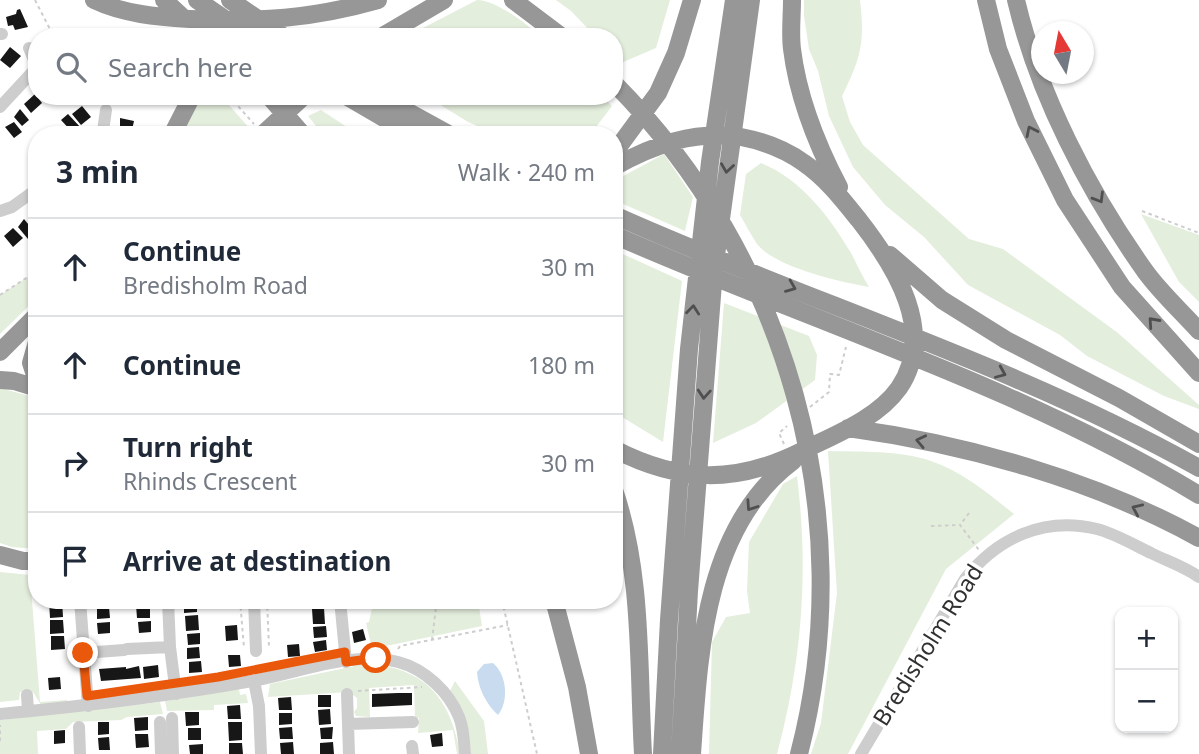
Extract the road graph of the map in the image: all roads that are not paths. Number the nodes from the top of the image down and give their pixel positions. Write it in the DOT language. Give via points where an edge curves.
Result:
graph roads {
  1 [pos="94,0"];
  2 [pos="163,0"];
  3 [pos="197,0"];
  4 [pos="230,0"];
  5 [pos="244,0"];
  6 [pos="378,0"];
  7 [pos="444,0"];
  8 [pos="692,0"];
  9 [pos="734,0"];
  10 [pos="751,0"];
  11 [pos="792,0"];
  12 [pos="986,0"];
  13 [pos="1016,0"];
  14 [pos="519,4"];
  15 [pos="194,28"];
  16 [pos="229,28"];
  17 [pos="238,28"];
  18 [pos="271,28"];
  19 [pos="393,28"];
  20 [pos="550,28"];
  21 [pos="731,75"];
  22 [pos="28,77"];
  23 [pos="623,93"];
  24 [pos="187,105"];
  25 [pos="277,105"];
  26 [pos="292,105"];
  27 [pos="361,105"];
  28 [pos="395,105"];
  29 [pos="0,107"];
  30 [pos="106,110"];
  31 [pos="105,126"];
  32 [pos="177,126"];
  33 [pos="264,126"];
  34 [pos="295,126"];
  35 [pos="398,126"];
  36 [pos="434,126"];
  37 [pos="623,141"];
  38 [pos="623,163"];
  39 [pos="28,196"];
  40 [pos="849,208"];
  41 [pos="0,211"];
  42 [pos="623,219"];
  43 [pos="623,239"];
  44 [pos="876,243"];
  45 [pos="28,324"];
  46 [pos="1199,331"];
  47 [pos="0,352"];
  48 [pos="1061,368"];
  49 [pos="1199,373"];
  50 [pos="0,380"];
  51 [pos="28,385"];
  52 [pos="848,428"];
  53 [pos="818,443"];
  54 [pos="1199,444"];
  55 [pos="623,453"];
  56 [pos="1199,453"];
  57 [pos="1199,468"];
  58 [pos="1199,495"];
  59 [pos="688,502"];
  60 [pos="623,521"];
  61 [pos="1199,538"];
  62 [pos="0,555"];
  63 [pos="28,561"];
  64 [pos="1199,577"];
  65 [pos="81,609"];
  66 [pos="168,609"];
  67 [pos="254,609"];
  68 [pos="341,609"];
  69 [pos="556,609"];
  70 [pos="170,647"];
  71 [pos="256,651"];
  72 [pos="83,653"];
  73 [pos="346,662"];
  74 [pos="254,681"];
  75 [pos="176,694"];
  76 [pos="347,694"];
  77 [pos="27,695"];
  78 [pos="88,706"];
  79 [pos="28,712"];
  80 [pos="0,714"];
  81 [pos="413,722"];
  82 [pos="348,724"];
  83 [pos="79,727"];
  84 [pos="80,754"];
  85 [pos="162,754"];
  86 [pos="173,754"];
  87 [pos="261,754"];
  88 [pos="349,754"];
  89 [pos="465,754"];
  90 [pos="589,754"];
  91 [pos="643,754"];
  92 [pos="662,754"];
  93 [pos="680,754"];
  94 [pos="692,754"];
  95 [pos="799,754"];
  96 [pos="861,754"];
  1 -- 6 [label="highway" via="155,17 247,22 302,17"];
  2 -- 15 [label="highway"];
  3 -- 17 [label="highway"];
  4 -- 18 [label="highway"];
  5 -- 16 [label="highway"];
  7 -- 19 [label="highway"];
  8 -- 37 [label="highway" via="658,93"];
  9 -- 21 [label="highway"];
  10 -- 21 [label="highway"];
  11 -- 40 [label="highway" via="792,47 802,100"];
  49 -- 12 [label="highway, one-way" via="1122,287 1065,200 1026,121 998,50"];
  13 -- 46 [label="highway, one-way" via="1025,37 1095,192 1146,272"];
  14 -- 20 [label="highway"];
  21 -- 59 [label="highway" via="698,260"];
  22 -- 29 [label="street"];
  23 -- 95 [label="highway" via="687,171 742,259 781,350 798,408 816,487 822,554 814,684"];
  24 -- 32 [label="highway"];
  25 -- 34 [label="highway"];
  26 -- 33 [label="highway"];
  27 -- 35 [label="highway"];
  28 -- 36 [label="highway"];
  30 -- 31 [label="street"];
  38 -- 40 [label="highway" via="678,139 740,137 802,161"];
  39 -- 41 [label="street"];
  40 -- 44 [label="highway"];
  42 -- 57 [label="highway, one-way" via="1051,395"];
  43 -- 58 [label="highway" via="1007,396 1132,456"];
  44 -- 48 [label="highway" via="942,300"];
  44 -- 52 [label="highway" via="908,303 914,328 912,354 906,375 892,396"];
  45 -- 47 [label="highway"];
  48 -- 54 [label="highway"];
  48 -- 56 [label="highway"];
  50 -- 51 [label="highway"];
  52 -- 53 [label="highway"];
  61 -- 52 [label="highway, one-way" via="1080,486 1000,459"];
  53 -- 55 [label="highway" via="770,465 713,476 665,470"];
  53 -- 94 [label="highway, one-way" via="788,465 757,498 720,571 703,640"];
  59 -- 92 [label="highway" via="669,620"];
  59 -- 93 [label="highway" via="689,591"];
  60 -- 91 [label="highway" via="634,582"];
  62 -- 63 [label="highway"];
  64 -- 96 [label="street, Bredisholm Road" via="1110,534 1083,526 1022,534 984,557 965,579"];
  65 -- 72 [label="street"];
  66 -- 70 [label="street"];
  67 -- 71 [label="street"];
  68 -- 73 [label="street"];
  69 -- 90 [label="highway"];
  70 -- 72 [label="street"];
  70 -- 75 [label="street"];
  72 -- 78 [label="street"];
  73 -- 74 [label="street"];
  73 -- 89 [label="street" via="376,658 415,669 442,691 459,717"];
  74 -- 75 [label="street"];
  74 -- 87 [label="street"];
  75 -- 78 [label="street"];
  76 -- 82 [label="street"];
  77 -- 79 [label="street"];
  78 -- 79 [label="street"];
  79 -- 80 [label="street"];
  81 -- 82 [label="street"];
  82 -- 88 [label="street"];
  83 -- 84 [label="street"];
  85 -- 86 [label="street" via="166,720"];
}
